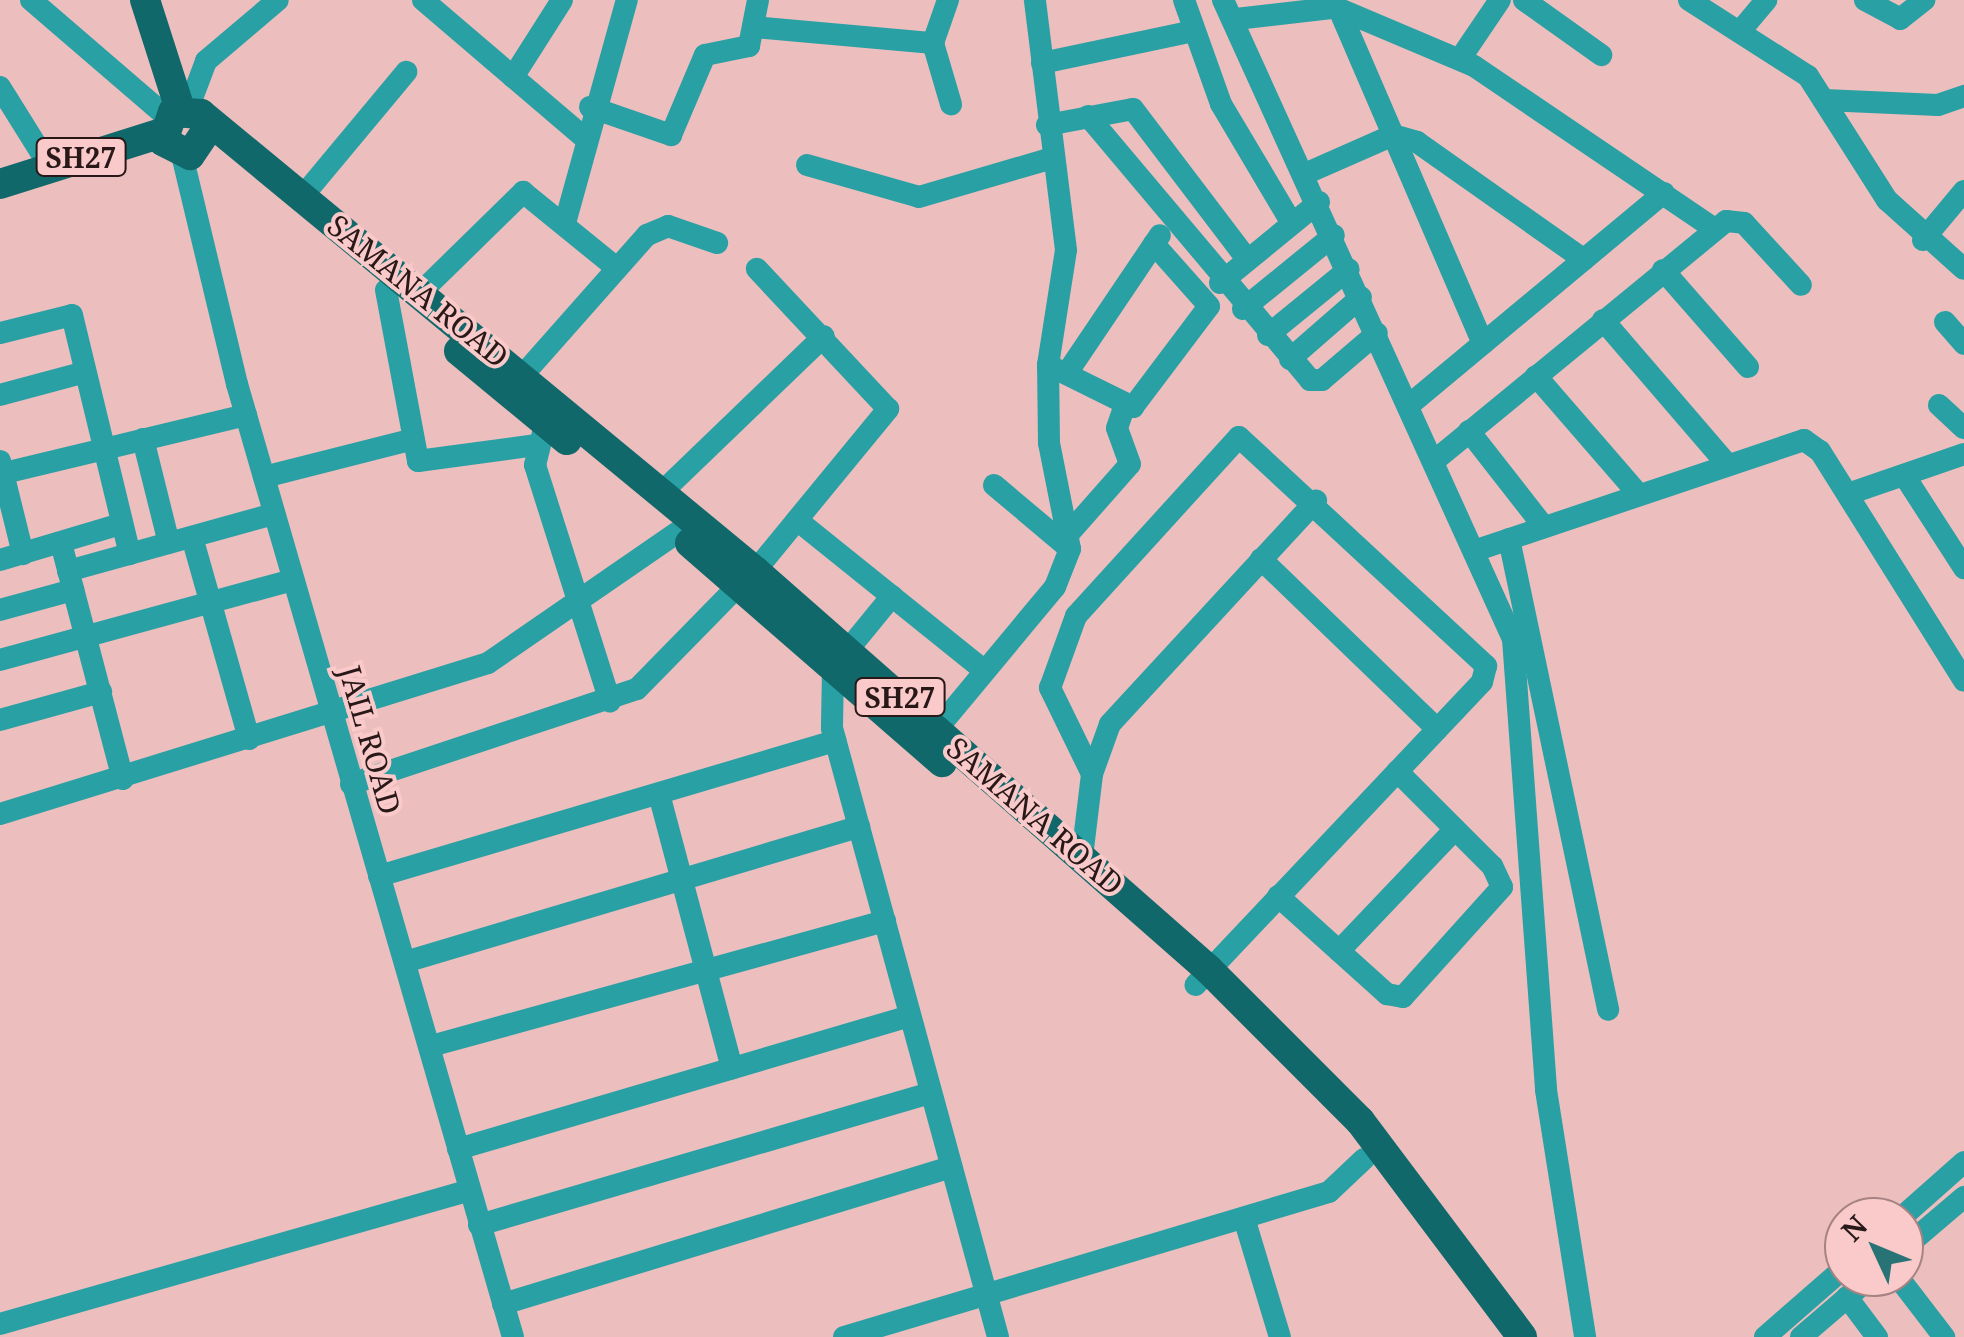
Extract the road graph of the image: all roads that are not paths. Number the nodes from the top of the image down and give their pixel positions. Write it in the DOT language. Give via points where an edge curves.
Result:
graph roads {
  1 [pos="31,0"];
  2 [pos="145,0"];
  3 [pos="278,0"];
  4 [pos="423,0"];
  5 [pos="562,0"];
  6 [pos="626,0"];
  7 [pos="948,0"];
  8 [pos="1035,0"];
  9 [pos="1184,0"];
  10 [pos="1500,0"];
  11 [pos="1524,0"];
  12 [pos="1689,0"];
  13 [pos="1766,0"];
  14 [pos="1865,0"];
  15 [pos="1924,0"];
  16 [pos="1330,7"];
  17 [pos="751,8"];
  18 [pos="1229,9"];
  19 [pos="1742,29"];
  20 [pos="1194,31"];
  21 [pos="933,43"];
  22 [pos="1601,55"];
  23 [pos="1460,59"];
  24 [pos="1042,63"];
  25 [pos="406,72"];
  26 [pos="513,77"];
  27 [pos="0,87"];
  28 [pos="1964,96"];
  29 [pos="1824,100"];
  30 [pos="951,104"];
  31 [pos="590,108"];
  32 [pos="1088,116"];
  33 [pos="1046,125"];
  34 [pos="184,128"];
  35 [pos="1393,135"];
  36 [pos="582,136"];
  37 [pos="1049,159"];
  38 [pos="808,165"];
  39 [pos="50,167"];
  40 [pos="1307,173"];
  41 [pos="0,184"];
  42 [pos="1964,191"];
  43 [pos="1664,193"];
  44 [pos="302,197"];
  45 [pos="1320,202"];
  46 [pos="1170,221"];
  47 [pos="1291,222"];
  48 [pos="565,224"];
  49 [pos="1713,228"];
  50 [pos="1334,235"];
  51 [pos="1923,240"];
  52 [pos="717,243"];
  53 [pos="1154,244"];
  54 [pos="1247,259"];
  55 [pos="1584,260"];
  56 [pos="614,266"];
  57 [pos="758,269"];
  58 [pos="1349,269"];
  59 [pos="1663,270"];
  60 [pos="1964,270"];
  61 [pos="1220,283"];
  62 [pos="1801,285"];
  63 [pos="386,290"];
  64 [pos="419,294"];
  65 [pos="1361,297"];
  66 [pos="1244,309"];
  67 [pos="1603,320"];
  68 [pos="1945,322"];
  69 [pos="0,333"];
  70 [pos="1377,333"];
  71 [pos="1268,335"];
  72 [pos="824,336"];
  73 [pos="1484,344"];
  74 [pos="1964,344"];
  75 [pos="1290,360"];
  76 [pos="1748,367"];
  77 [pos="1057,369"];
  78 [pos="86,372"];
  79 [pos="522,375"];
  80 [pos="1536,376"];
  81 [pos="0,395"];
  82 [pos="1938,404"];
  83 [pos="1408,406"];
  84 [pos="1124,408"];
  85 [pos="246,415"];
  86 [pos="1964,428"];
  87 [pos="1469,431"];
  88 [pos="542,435"];
  89 [pos="143,439"];
  90 [pos="410,440"];
  91 [pos="104,449"];
  92 [pos="1964,454"];
  93 [pos="1434,461"];
  94 [pos="1726,463"];
  95 [pos="1,469"];
  96 [pos="1904,475"];
  97 [pos="264,477"];
  98 [pos="994,485"];
  99 [pos="661,493"];
  100 [pos="1848,494"];
  101 [pos="1639,495"];
  102 [pos="1316,501"];
  103 [pos="274,514"];
  104 [pos="797,520"];
  105 [pos="121,524"];
  106 [pos="1544,527"];
  107 [pos="678,532"];
  108 [pos="192,537"];
  109 [pos="1510,539"];
  110 [pos="1070,540"];
  111 [pos="61,542"];
  112 [pos="169,543"];
  113 [pos="1477,550"];
  114 [pos="23,554"];
  115 [pos="130,554"];
  116 [pos="1261,559"];
  117 [pos="0,560"];
  118 [pos="1964,568"];
  119 [pos="746,578"];
  120 [pos="292,580"];
  121 [pos="71,581"];
  122 [pos="892,596"];
  123 [pos="578,600"];
  124 [pos="211,603"];
  125 [pos="0,610"];
  126 [pos="86,638"];
  127 [pos="0,660"];
  128 [pos="840,660"];
  129 [pos="985,671"];
  130 [pos="1964,680"];
  131 [pos="100,692"];
  132 [pos="610,701"];
  133 [pos="331,715"];
  134 [pos="0,720"];
  135 [pos="937,729"];
  136 [pos="1437,729"];
  137 [pos="250,739"];
  138 [pos="836,741"];
  139 [pos="1397,772"];
  140 [pos="1092,774"];
  141 [pos="123,778"];
  142 [pos="351,784"];
  143 [pos="659,794"];
  144 [pos="0,814"];
  145 [pos="859,827"];
  146 [pos="1455,830"];
  147 [pos="1082,857"];
  148 [pos="380,876"];
  149 [pos="680,880"];
  150 [pos="1278,896"];
  151 [pos="884,921"];
  152 [pos="1340,951"];
  153 [pos="405,962"];
  154 [pos="706,974"];
  155 [pos="1201,977"];
  156 [pos="1608,1010"];
  157 [pos="910,1016"];
  158 [pos="430,1046"];
  159 [pos="732,1068"];
  160 [pos="931,1093"];
  161 [pos="458,1149"];
  162 [pos="1364,1160"];
  163 [pos="1964,1162"];
  164 [pos="952,1167"];
  165 [pos="468,1191"];
  166 [pos="1924,1197"];
  167 [pos="1964,1197"];
  168 [pos="1244,1218"];
  169 [pos="479,1225"];
  170 [pos="1924,1231"];
  171 [pos="1824,1285"];
  172 [pos="986,1294"];
  173 [pos="1913,1297"];
  174 [pos="1847,1298"];
  175 [pos="503,1304"];
  176 [pos="0,1324"];
  177 [pos="513,1337"];
  178 [pos="844,1337"];
  179 [pos="998,1337"];
  180 [pos="1280,1337"];
  181 [pos="1498,1337"];
  182 [pos="1522,1337"];
  183 [pos="1585,1337"];
  184 [pos="1765,1337"];
  185 [pos="1801,1337"];
  186 [pos="1878,1337"];
  187 [pos="1944,1337"];
  1 -- 34 [label="street"];
  2 -- 34 [label="main road"];
  3 -- 34 [label="street" via="206,61"];
  4 -- 26 [label="street"];
  5 -- 26 [label="street"];
  6 -- 31 [label="street"];
  7 -- 21 [label="street"];
  8 -- 24 [label="street"];
  9 -- 20 [label="street"];
  10 -- 23 [label="street"];
  11 -- 22 [label="street"];
  12 -- 19 [label="street"];
  13 -- 19 [label="street"];
  14 -- 15 [label="street" via="1900,19"];
  16 -- 18 [label="street"];
  16 -- 23 [label="street"];
  16 -- 35 [label="street"];
  17 -- 21 [label="street"];
  17 -- 31 [label="street" via="745,49 705,55 665,139"];
  18 -- 40 [label="street"];
  19 -- 29 [label="street" via="1789,58"];
  20 -- 24 [label="street"];
  20 -- 47 [label="street" via="1221,104"];
  21 -- 30 [label="street"];
  23 -- 43 [label="street"];
  24 -- 33 [label="street"];
  25 -- 44 [label="street"];
  26 -- 36 [label="street"];
  27 -- 39 [label="street"];
  28 -- 29 [label="street" via="1938,105"];
  29 -- 51 [label="street"];
  31 -- 36 [label="street"];
  32 -- 33 [label="street"];
  32 -- 46 [label="street"];
  32 -- 54 [label="street" via="1137,113"];
  33 -- 37 [label="street"];
  34 -- 39 [label="main road, SH27"];
  34 -- 44 [label="main road, SAMANA ROAD / SH27"];
  34 -- 63 [label="main road, SAMANA ROAD / SH27"];
  34 -- 85 [label="street, JAIL ROAD"];
  35 -- 40 [label="street"];
  35 -- 55 [label="street" via="1429,148"];
  35 -- 73 [label="street"];
  36 -- 48 [label="street"];
  37 -- 38 [label="street" via="919,197"];
  37 -- 77 [label="street" via="1066,250"];
  39 -- 41 [label="main road, SH27"];
  40 -- 45 [label="street"];
  42 -- 51 [label="street"];
  43 -- 49 [label="street"];
  43 -- 55 [label="street"];
  44 -- 64 [label="main road, SAMANA ROAD / SH27"];
  45 -- 47 [label="street"];
  45 -- 50 [label="street"];
  46 -- 53 [label="street"];
  46 -- 61 [label="street"];
  47 -- 54 [label="street"];
  48 -- 56 [label="street"];
  48 -- 64 [label="street" via="523,192"];
  49 -- 59 [label="street"];
  49 -- 62 [label="street" via="1738,219"];
  50 -- 58 [label="street"];
  50 -- 66 [label="street"];
  51 -- 60 [label="street"];
  52 -- 56 [label="street" via="657,228"];
  53 -- 77 [label="street"];
  53 -- 84 [label="street" via="1208,309"];
  54 -- 61 [label="street"];
  55 -- 73 [label="street"];
  56 -- 79 [label="street"];
  57 -- 72 [label="street"];
  58 -- 65 [label="street"];
  58 -- 71 [label="street"];
  59 -- 67 [label="street"];
  59 -- 76 [label="street"];
  61 -- 66 [label="street"];
  63 -- 88 [label="main road, SAMANA ROAD / SH27"];
  63 -- 90 [label="street"];
  64 -- 79 [label="main road, SAMANA ROAD / SH27"];
  65 -- 70 [label="street"];
  65 -- 75 [label="street"];
  66 -- 71 [label="street"];
  67 -- 80 [label="street"];
  67 -- 94 [label="street"];
  68 -- 74 [label="street"];
  69 -- 78 [label="street" via="72,314"];
  70 -- 75 [label="street" via="1317,382"];
  70 -- 83 [label="street"];
  71 -- 75 [label="street"];
  72 -- 99 [label="street"];
  72 -- 104 [label="street" via="888,408"];
  73 -- 83 [label="street"];
  77 -- 84 [label="street"];
  77 -- 110 [label="street" via="1050,443"];
  78 -- 81 [label="street"];
  78 -- 91 [label="street"];
  79 -- 99 [label="main road, SAMANA ROAD / SH27"];
  80 -- 87 [label="street"];
  80 -- 101 [label="street"];
  82 -- 86 [label="street"];
  83 -- 93 [label="street"];
  84 -- 110 [label="street" via="1117,428 1130,464"];
  85 -- 89 [label="street"];
  85 -- 97 [label="street, JAIL ROAD"];
  87 -- 93 [label="street"];
  87 -- 106 [label="street"];
  88 -- 90 [label="street" via="427,464"];
  88 -- 107 [label="main road, SAMANA ROAD / SH27"];
  88 -- 123 [label="street"];
  89 -- 91 [label="street"];
  89 -- 112 [label="street"];
  90 -- 97 [label="street"];
  91 -- 95 [label="street"];
  91 -- 105 [label="street"];
  92 -- 96 [label="street"];
  93 -- 113 [label="street"];
  94 -- 100 [label="street" via="1804,440"];
  94 -- 101 [label="street"];
  95 -- 114 [label="street"];
  96 -- 100 [label="street"];
  96 -- 118 [label="street"];
  97 -- 103 [label="street, JAIL ROAD"];
  98 -- 110 [label="street"];
  99 -- 119 [label="main road, SAMANA ROAD / SH27"];
  100 -- 130 [label="street"];
  101 -- 106 [label="street"];
  102 -- 116 [label="street"];
  102 -- 136 [label="street" via="1484,661 1486,677"];
  102 -- 140 [label="street" via="1239,437 1108,573 1050,679"];
  103 -- 108 [label="street"];
  103 -- 120 [label="street, JAIL ROAD"];
  104 -- 119 [label="street"];
  104 -- 122 [label="street"];
  105 -- 111 [label="street"];
  105 -- 115 [label="street"];
  106 -- 109 [label="street"];
  107 -- 119 [label="main road, SAMANA ROAD / SH27"];
  107 -- 123 [label="street"];
  108 -- 112 [label="street"];
  108 -- 124 [label="street"];
  109 -- 113 [label="street"];
  109 -- 156 [label="street"];
  110 -- 129 [label="street" via="1055,586"];
  111 -- 114 [label="street"];
  111 -- 121 [label="street"];
  112 -- 115 [label="street"];
  113 -- 183 [label="street" via="1521,682 1546,1090"];
  114 -- 117 [label="street"];
  115 -- 121 [label="street"];
  116 -- 136 [label="street"];
  116 -- 140 [label="street" via="1122,707"];
  119 -- 128 [label="main road, SAMANA ROAD / SH27"];
  119 -- 132 [label="street" via="652,678"];
  120 -- 124 [label="street"];
  120 -- 133 [label="street, JAIL ROAD"];
  121 -- 125 [label="street"];
  121 -- 126 [label="street"];
  122 -- 128 [label="street"];
  122 -- 129 [label="street"];
  123 -- 132 [label="street"];
  123 -- 133 [label="street" via="488,663"];
  124 -- 126 [label="street"];
  124 -- 137 [label="street"];
  126 -- 127 [label="street"];
  126 -- 131 [label="street"];
  128 -- 135 [label="main road, SAMANA ROAD / SH27"];
  128 -- 138 [label="street"];
  128 -- 155 [label="main road, SAMANA ROAD / SH27"];
  129 -- 135 [label="street"];
  131 -- 134 [label="street"];
  131 -- 141 [label="street"];
  132 -- 142 [label="street"];
  133 -- 137 [label="street"];
  133 -- 142 [label="street, JAIL ROAD"];
  135 -- 147 [label="main road, SAMANA ROAD / SH27"];
  136 -- 139 [label="street"];
  137 -- 141 [label="street"];
  138 -- 143 [label="street"];
  138 -- 145 [label="street"];
  139 -- 146 [label="street"];
  139 -- 150 [label="street"];
  140 -- 147 [label="street"];
  141 -- 144 [label="street"];
  142 -- 148 [label="street, JAIL ROAD"];
  143 -- 148 [label="street"];
  143 -- 149 [label="street"];
  145 -- 149 [label="street"];
  145 -- 151 [label="street"];
  146 -- 152 [label="street"];
  146 -- 152 [label="street" via="1502,888 1403,997 1386,994"];
  147 -- 155 [label="main road, SAMANA ROAD / SH27"];
  148 -- 153 [label="street, JAIL ROAD"];
  149 -- 153 [label="street"];
  149 -- 154 [label="street"];
  150 -- 152 [label="street"];
  150 -- 155 [label="street"];
  151 -- 154 [label="street"];
  151 -- 157 [label="street"];
  153 -- 158 [label="street, JAIL ROAD"];
  154 -- 158 [label="street"];
  154 -- 159 [label="street"];
  155 -- 162 [label="main road, SAMANA ROAD / SH27"];
  155 -- 182 [label="main road, SAMANA ROAD / SH27" via="1360,1121"];
  157 -- 159 [label="street"];
  157 -- 160 [label="street"];
  158 -- 161 [label="street, JAIL ROAD"];
  159 -- 161 [label="street"];
  160 -- 164 [label="street"];
  160 -- 169 [label="street"];
  161 -- 165 [label="street, JAIL ROAD"];
  162 -- 168 [label="street" via="1329,1192"];
  162 -- 181 [label="main road, SAMANA ROAD / SH27"];
  163 -- 166 [label="street"];
  164 -- 172 [label="street"];
  164 -- 175 [label="street"];
  165 -- 169 [label="street, JAIL ROAD"];
  165 -- 176 [label="street"];
  167 -- 170 [label="street"];
  168 -- 172 [label="street"];
  168 -- 180 [label="street"];
  169 -- 175 [label="street, JAIL ROAD"];
  171 -- 184 [label="street"];
  172 -- 178 [label="street"];
  172 -- 179 [label="street"];
  173 -- 187 [label="street"];
  174 -- 185 [label="street"];
  174 -- 186 [label="street"];
  175 -- 177 [label="street, JAIL ROAD"];
}
